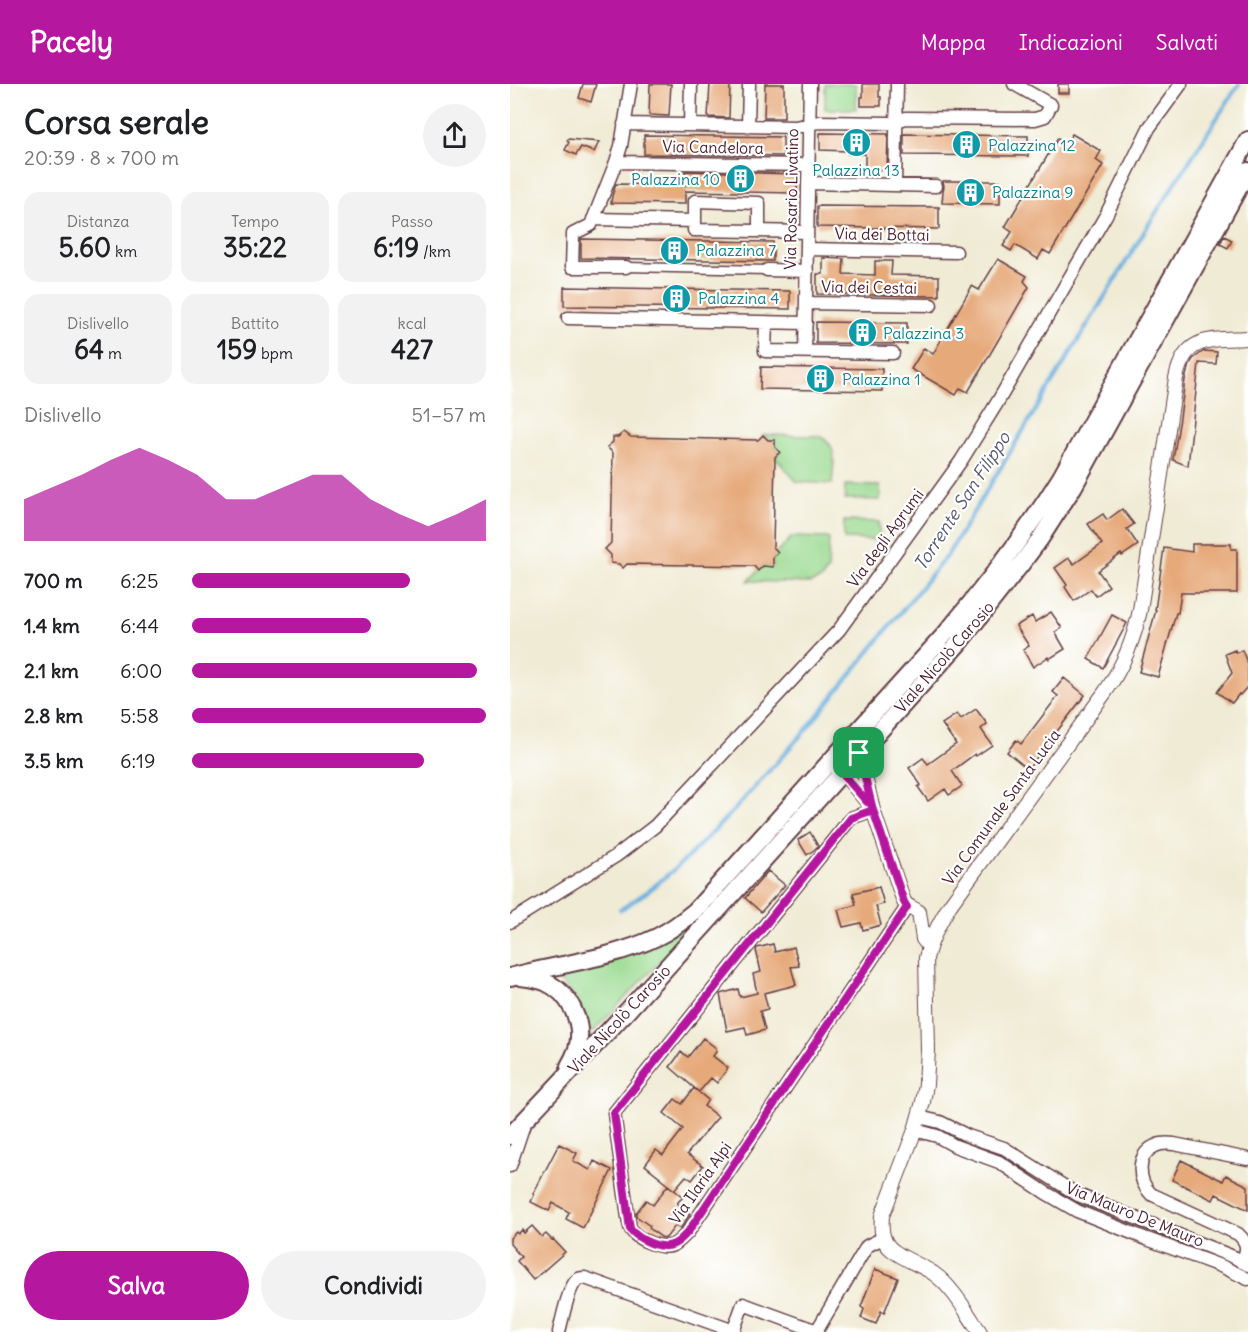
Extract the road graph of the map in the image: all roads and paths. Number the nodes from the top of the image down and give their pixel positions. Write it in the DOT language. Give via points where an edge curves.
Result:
graph roads {
  1 [pos="631,84"];
  2 [pos="691,84"];
  3 [pos="749,84"];
  4 [pos="810,84"];
  5 [pos="897,84"];
  6 [pos="1014,84"];
  7 [pos="1181,84"];
  8 [pos="897,121"];
  9 [pos="624,124"];
  10 [pos="809,124"];
  11 [pos="690,125"];
  12 [pos="748,127"];
  13 [pos="1248,140"];
  14 [pos="616,162"];
  15 [pos="808,165"];
  16 [pos="1248,171"];
  17 [pos="808,183"];
  18 [pos="896,185"];
  19 [pos="936,186"];
  20 [pos="695,221"];
  21 [pos="592,222"];
  22 [pos="759,231"];
  23 [pos="807,232"];
  24 [pos="807,249"];
  25 [pos="957,252"];
  26 [pos="626,267"];
  27 [pos="767,270"];
  28 [pos="807,271"];
  29 [pos="806,303"];
  30 [pos="931,305"];
  31 [pos="568,318"];
  32 [pos="766,322"];
  33 [pos="806,323"];
  34 [pos="1248,338"];
  35 [pos="805,352"];
  36 [pos="893,353"];
  37 [pos="859,753"];
  38 [pos="836,767"];
  39 [pos="872,807"];
  40 [pos="907,907"];
  41 [pos="510,922"];
  42 [pos="929,947"];
  43 [pos="512,977"];
  44 [pos="560,1083"];
  45 [pos="526,1119"];
  46 [pos="917,1123"];
  47 [pos="510,1137"];
  48 [pos="1248,1159"];
  49 [pos="510,1166"];
  50 [pos="883,1238"];
  51 [pos="1245,1263"];
  52 [pos="1248,1279"];
  53 [pos="733,1331"];
  54 [pos="559,1332"];
  55 [pos="816,1332"];
  56 [pos="980,1332"];
  1 -- 9 [label="street"];
  2 -- 11 [label="street"];
  3 -- 12 [label="street"];
  4 -- 10 [label="street, Via Rosario Livatino"];
  5 -- 8 [label="street"];
  6 -- 8 [label="street" via="1051,105 1045,116"];
  7 -- 41 [label="street, Via degli Agrumi" via="1149,128 1090,243 961,461 839,630 655,826 616,856"];
  8 -- 10 [label="street"];
  8 -- 18 [label="street"];
  9 -- 11 [label="street"];
  9 -- 14 [label="street"];
  10 -- 12 [label="street"];
  10 -- 15 [label="street, Via Rosario Livatino"];
  11 -- 12 [label="street"];
  13 -- 38 [label="main road, Viale Nicolò Carosio" via="1061,477 1028,529"];
  14 -- 15 [label="street, Via Candelora"];
  14 -- 21 [label="street"];
  15 -- 17 [label="street, Via Rosario Livatino"];
  16 -- 37 [label="main road, Viale Nicolò Carosio" via="1046,530 966,635"];
  17 -- 18 [label="street"];
  17 -- 23 [label="street, Via Rosario Livatino"];
  18 -- 19 [label="street"];
  20 -- 21 [label="street"];
  20 -- 22 [label="street" via="694,230"];
  20 -- 22 [label="street" via="695,201 759,203"];
  21 -- 26 [label="street" via="573,234 572,267"];
  22 -- 23 [label="street"];
  23 -- 24 [label="street, Via Rosario Livatino"];
  24 -- 25 [label="street, Via dei Bottai"];
  24 -- 28 [label="street, Via Rosario Livatino"];
  26 -- 27 [label="street"];
  27 -- 28 [label="street"];
  28 -- 29 [label="street, Via Rosario Livatino"];
  29 -- 30 [label="street, Via dei Cestai"];
  29 -- 33 [label="street, Via Rosario Livatino"];
  31 -- 32 [label="street"];
  32 -- 33 [label="street"];
  32 -- 35 [label="street" via="765,351"];
  33 -- 35 [label="street, Via Rosario Livatino"];
  34 -- 42 [label="street, Via Comunale Santa Lucia" via="1205,342 1182,358 1131,645 1109,686 950,905"];
  35 -- 36 [label="street"];
  37 -- 38 [label="main road, Viale Nicolò Carosio"];
  37 -- 39 [label="street"];
  38 -- 39 [label="street"];
  38 -- 43 [label="main road, Viale Nicolò Carosio" via="680,922 627,948"];
  38 -- 44 [label="main road, Viale Nicolò Carosio" via="659,976"];
  39 -- 40 [label="street"];
  39 -- 40 [label="street, Via Ilaria Alpi" via="851,818 614,1113 628,1217 634,1234 666,1247 688,1232"];
  40 -- 42 [label="street" via="919,912 923,939"];
  42 -- 46 [label="street, Via Comunale Santa Lucia" via="928,1068"];
  43 -- 44 [label="main road" via="545,982 570,1003 579,1037"];
  44 -- 45 [label="main road, Viale Nicolò Carosio"];
  45 -- 47 [label="main road, Viale Nicolò Carosio"];
  45 -- 49 [label="street"];
  46 -- 50 [label="street, Via Comunale Santa Lucia" via="882,1216"];
  46 -- 51 [label="street, Via Mauro De Mauro" via="940,1122 1004,1148 1078,1195"];
  46 -- 52 [label="street, Via Mauro De Mauro" via="956,1146 999,1162 1077,1211"];
  48 -- 51 [label="street" via="1164,1143 1148,1150 1140,1166 1142,1182 1151,1194 1245,1239"];
  50 -- 55 [label="street" via="867,1246"];
  50 -- 56 [label="street" via="888,1247 941,1280"];
  53 -- 54 [label="street" via="580,1278 569,1293"];
  53 -- 55 [label="street" via="743,1304"];
}
